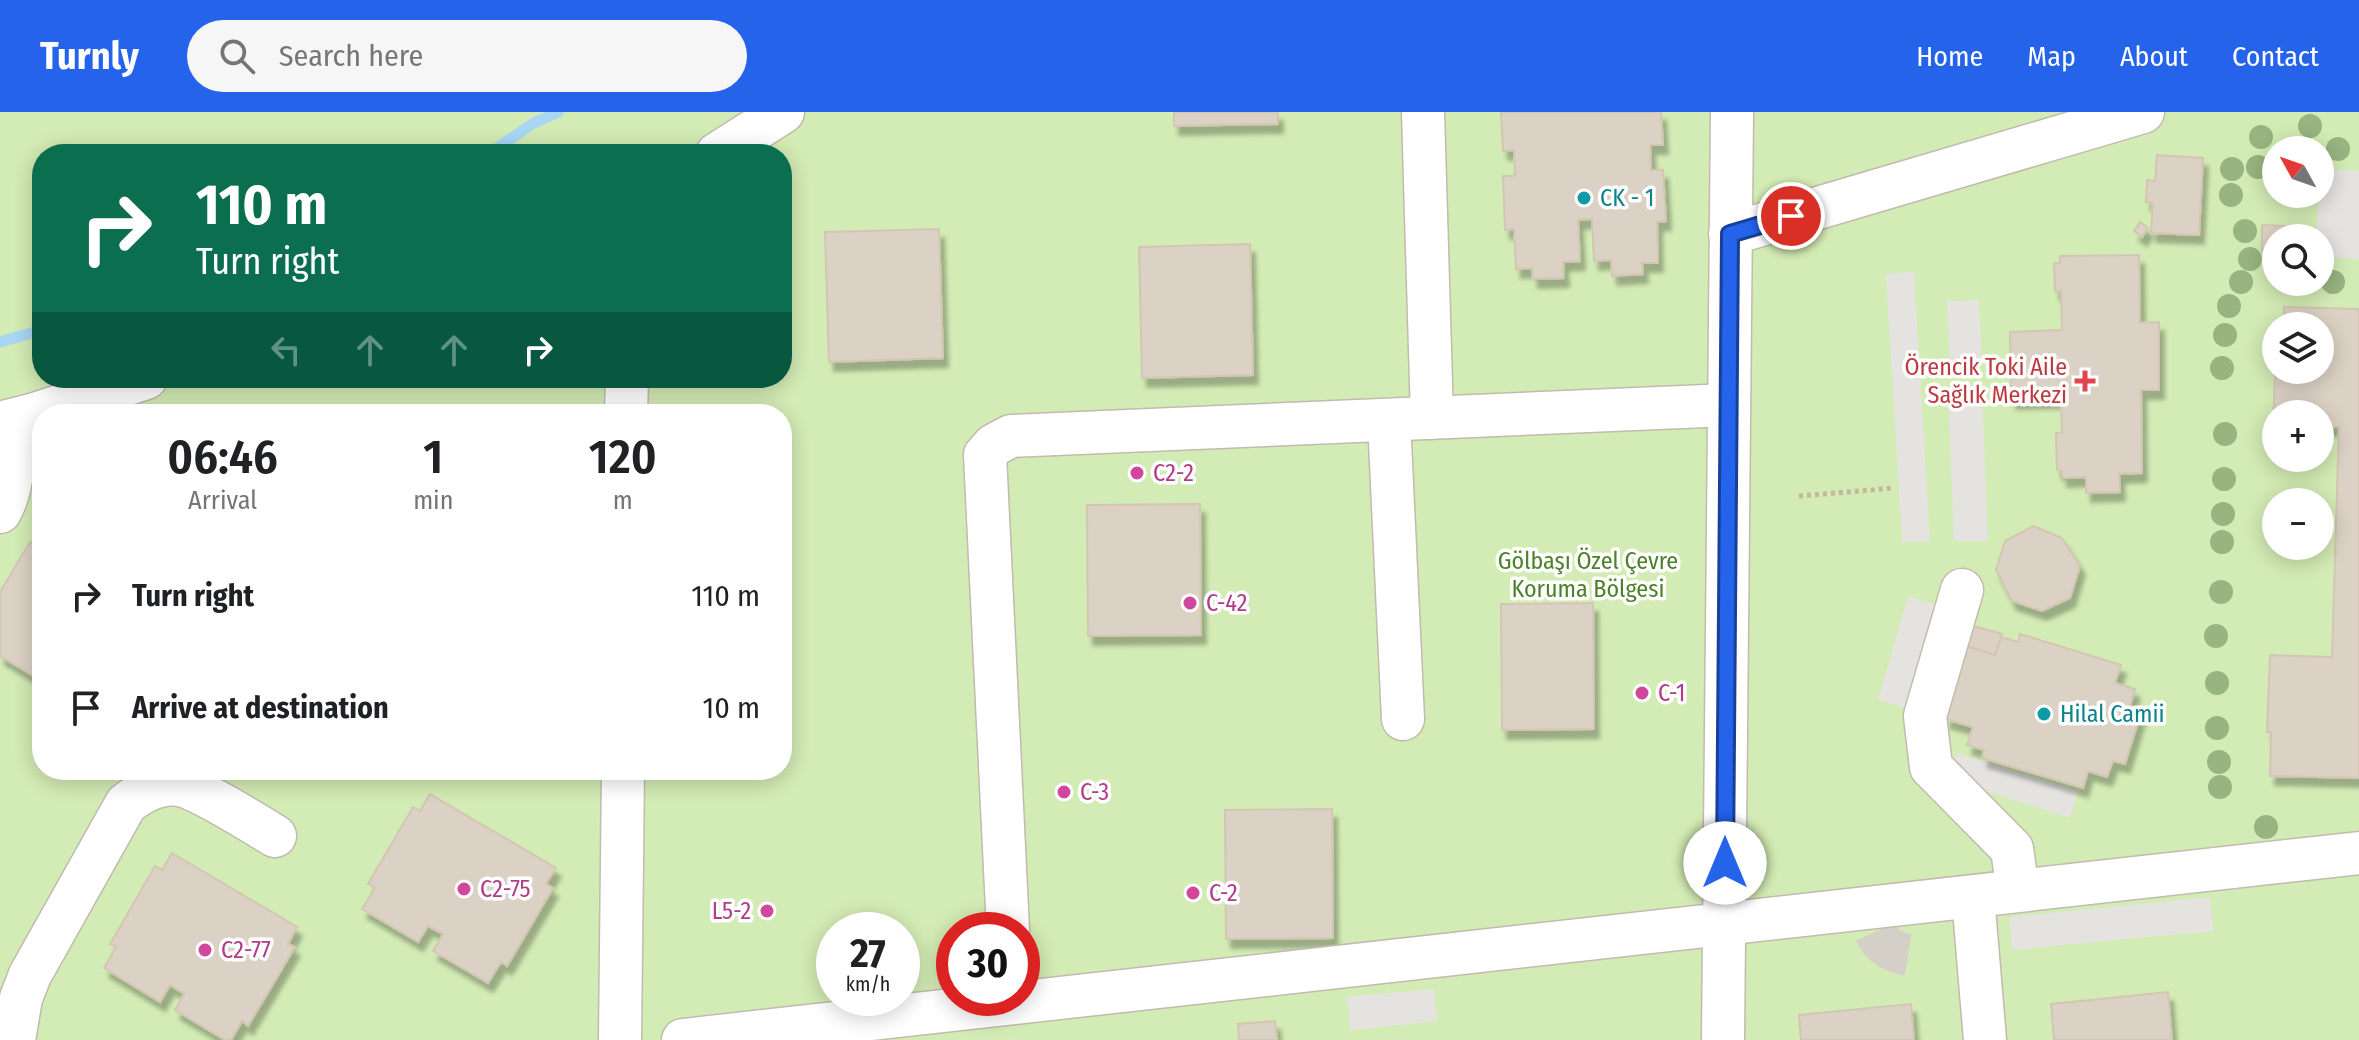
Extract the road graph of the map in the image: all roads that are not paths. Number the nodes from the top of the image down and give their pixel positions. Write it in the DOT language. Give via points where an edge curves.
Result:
graph roads {
  1 [pos="783,112"];
  2 [pos="1423,112"];
  3 [pos="1732,112"];
  4 [pos="2143,112"];
  5 [pos="2091,120"];
  6 [pos="733,144"];
  7 [pos="1730,234"];
  8 [pos="113,388"];
  9 [pos="61,404"];
  10 [pos="1729,405"];
  11 [pos="32,413"];
  12 [pos="1432,418"];
  13 [pos="1389,420"];
  14 [pos="6,421"];
  15 [pos="0,512"];
  16 [pos="1962,590"];
  17 [pos="1403,719"];
  18 [pos="623,780"];
  19 [pos="275,836"];
  20 [pos="2359,853"];
  21 [pos="2018,891"];
  22 [pos="1973,897"];
  23 [pos="1007,912"];
  24 [pos="1724,924"];
  25 [pos="14,1040"];
  26 [pos="620,1040"];
  27 [pos="683,1040"];
  28 [pos="1723,1040"];
  29 [pos="1985,1040"];
  1 -- 6 [label="street"];
  2 -- 12 [label="street"];
  3 -- 7 [label="street"];
  4 -- 5 [label="street"];
  5 -- 7 [label="street"];
  7 -- 10 [label="street"];
  8 -- 9 [label="street"];
  10 -- 12 [label="street"];
  10 -- 24 [label="street"];
  11 -- 14 [label="street"];
  12 -- 13 [label="street"];
  13 -- 17 [label="street"];
  13 -- 23 [label="street" via="1011,436 985,455"];
  14 -- 15 [label="street" via="13,462 8,498"];
  16 -- 21 [label="street" via="1925,716 1931,767 2012,849"];
  18 -- 26 [label="street"];
  19 -- 25 [label="street" via="183,785 139,793 126,804 30,975"];
  20 -- 21 [label="street"];
  21 -- 22 [label="street"];
  22 -- 24 [label="street" via="1874,920"];
  22 -- 29 [label="street"];
  24 -- 27 [label="street"];
  24 -- 28 [label="street"];
}
